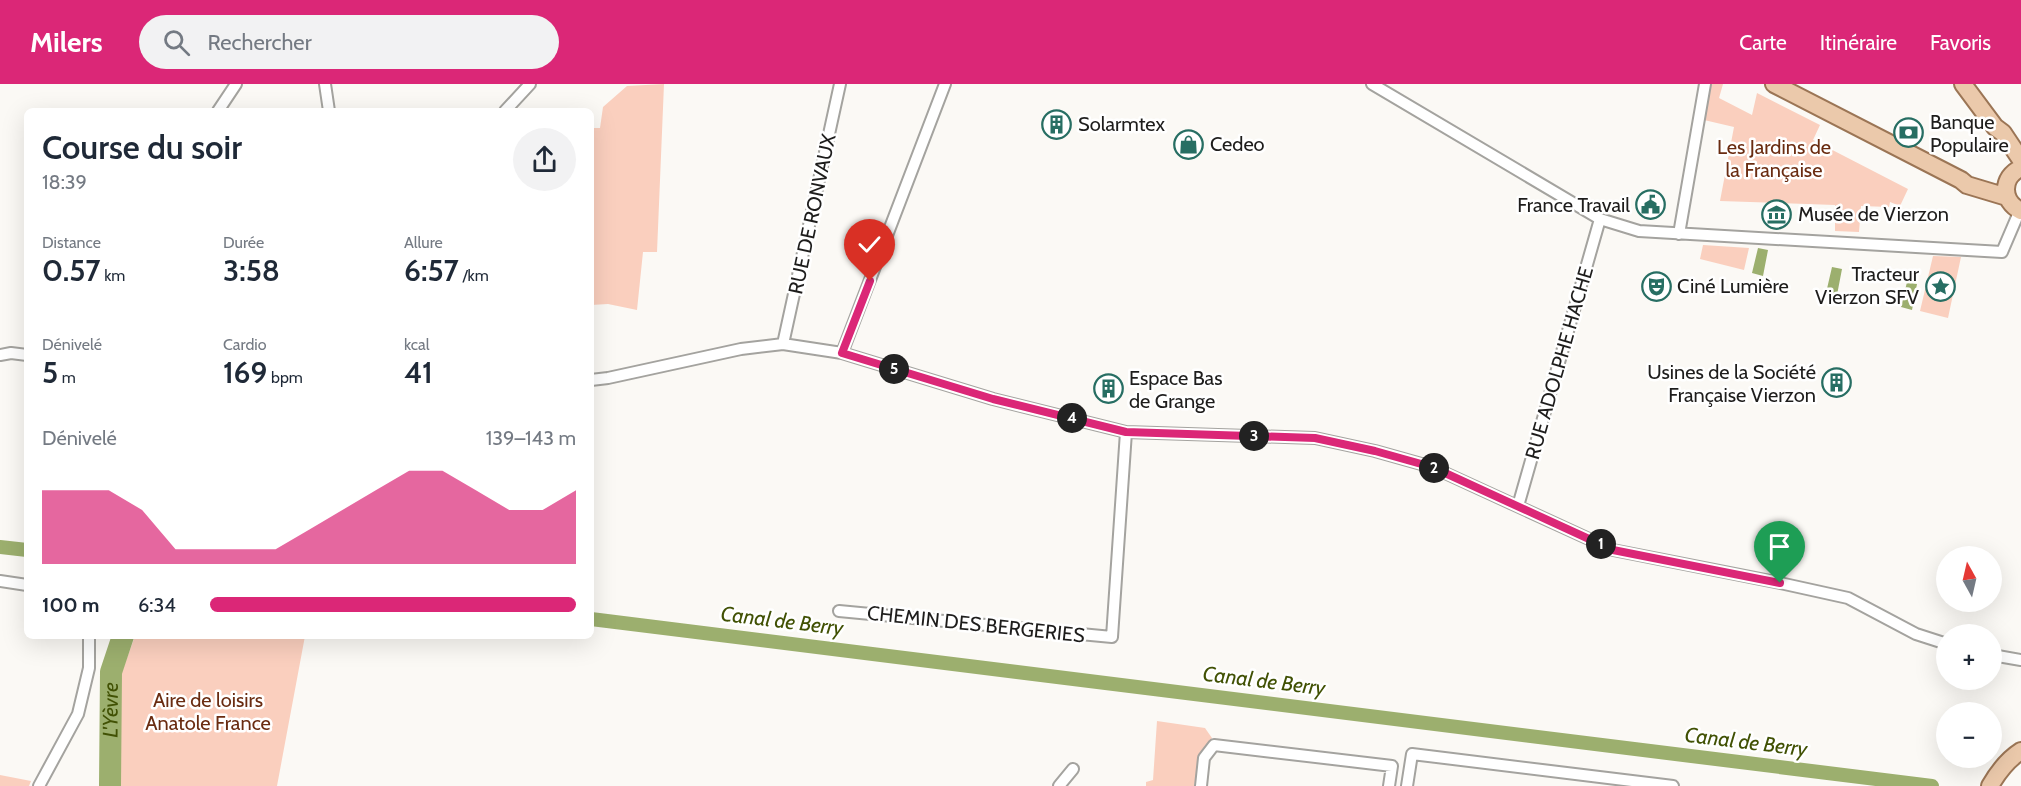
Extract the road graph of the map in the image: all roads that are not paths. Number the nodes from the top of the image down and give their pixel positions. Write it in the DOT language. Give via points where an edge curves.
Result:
graph roads {
  1 [pos="236,84"];
  2 [pos="325,84"];
  3 [pos="530,84"];
  4 [pos="840,84"];
  5 [pos="945,84"];
  6 [pos="1372,84"];
  7 [pos="1705,84"];
  8 [pos="1774,84"];
  9 [pos="1963,84"];
  10 [pos="220,108"];
  11 [pos="329,108"];
  12 [pos="508,108"];
  13 [pos="2014,176"];
  14 [pos="2020,211"];
  15 [pos="1600,219"];
  16 [pos="1679,234"];
  17 [pos="783,344"];
  18 [pos="842,353"];
  19 [pos="0,355"];
  20 [pos="24,355"];
  21 [pos="594,380"];
  22 [pos="1126,432"];
  23 [pos="1518,506"];
  24 [pos="0,581"];
  25 [pos="24,585"];
  26 [pos="839,611"];
  27 [pos="89,639"];
  28 [pos="1936,640"];
  29 [pos="2002,657"];
  30 [pos="2021,660"];
  31 [pos="2021,751"];
  32 [pos="1073,769"];
  33 [pos="39,786"];
  34 [pos="1059,786"];
  35 [pos="1201,786"];
  36 [pos="1389,786"];
  37 [pos="1407,786"];
  38 [pos="1673,786"];
  39 [pos="1990,786"];
  1 -- 10 [label="street"];
  2 -- 11 [label="street"];
  3 -- 12 [label="street"];
  4 -- 17 [label="street, RUE DE RONVAUX"];
  5 -- 18 [label="street"];
  6 -- 15 [label="street"];
  7 -- 16 [label="street"];
  8 -- 13 [label="main road" via="1967,185"];
  9 -- 13 [label="main road" via="1995,127"];
  13 -- 14 [label="main road" via="2014,207"];
  14 -- 16 [label="street" via="2002,252"];
  15 -- 16 [label="street" via="1639,231"];
  15 -- 23 [label="street, RUE ADOLPHE HACHE"];
  17 -- 18 [label="street"];
  17 -- 21 [label="street"];
  18 -- 22 [label="street" via="993,399"];
  19 -- 20 [label="street"];
  22 -- 23 [label="street" via="1315,438 1432,467"];
  22 -- 26 [label="street, CHEMIN DES BERGERIES" via="1112,637"];
  23 -- 28 [label="street" via="1613,550 1848,598"];
  24 -- 25 [label="street"];
  27 -- 33 [label="street" via="89,668 78,714"];
  29 -- 30 [label="street"];
  31 -- 39 [label="main road" via="1998,772"];
  32 -- 34 [label="street"];
  35 -- 36 [label="street" via="1204,758 1214,745 1392,766"];
  37 -- 38 [label="street" via="1412,754"];
}
